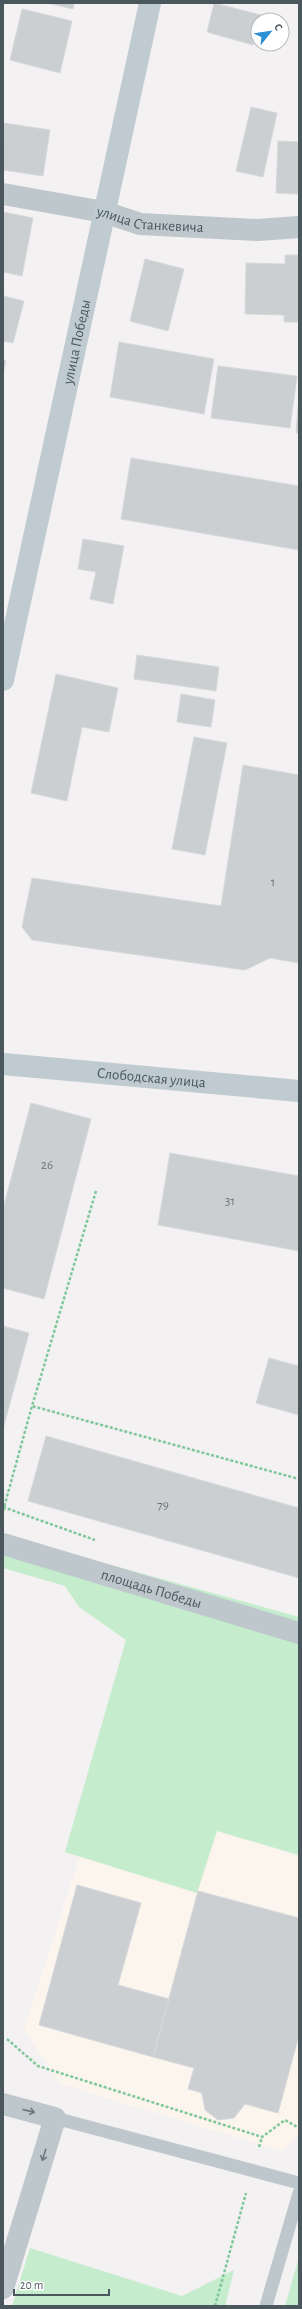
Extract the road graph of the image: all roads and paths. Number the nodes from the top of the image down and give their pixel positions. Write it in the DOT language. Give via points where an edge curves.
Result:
graph roads {
  1 [pos="150,3"];
  2 [pos="3,194"];
  3 [pos="104,212"];
  4 [pos="299,227"];
  5 [pos="3,680"];
  6 [pos="3,1064"];
  7 [pos="299,1090"];
  8 [pos="96,1191"];
  9 [pos="32,1406"];
  10 [pos="299,1479"];
  11 [pos="3,1511"];
  12 [pos="3,1544"];
  13 [pos="299,1633"];
  14 [pos="7,2039"];
  15 [pos="3,2104"];
  16 [pos="55,2118"];
  17 [pos="299,2128"];
  18 [pos="262,2137"];
  19 [pos="252,2170"];
  20 [pos="299,2183"];
  21 [pos="299,2193"];
  22 [pos="3,2288"];
  23 [pos="215,2306"];
  24 [pos="266,2306"];
  1 -- 3 [label="main road, улица Победы"];
  2 -- 3 [label="street, улица Станкевича"];
  3 -- 4 [label="street, улица Станкевича" via="140,224 258,230"];
  3 -- 5 [label="main road, улица Победы"];
  6 -- 7 [label="main road, Слободская улица"];
  8 -- 9 [label="path"];
  9 -- 10 [label="path"];
  9 -- 11 [label="path"];
  12 -- 13 [label="street, площадь Победы"];
  14 -- 18 [label="path" via="38,2066"];
  15 -- 16 [label="street, one-way"];
  16 -- 19 [label="lane"];
  16 -- 22 [label="street, one-way"];
  17 -- 18 [label="path" via="285,2120"];
  18 -- 19 [label="path"];
  19 -- 20 [label="lane"];
  19 -- 23 [label="path"];
  21 -- 24 [label="lane"];
}
